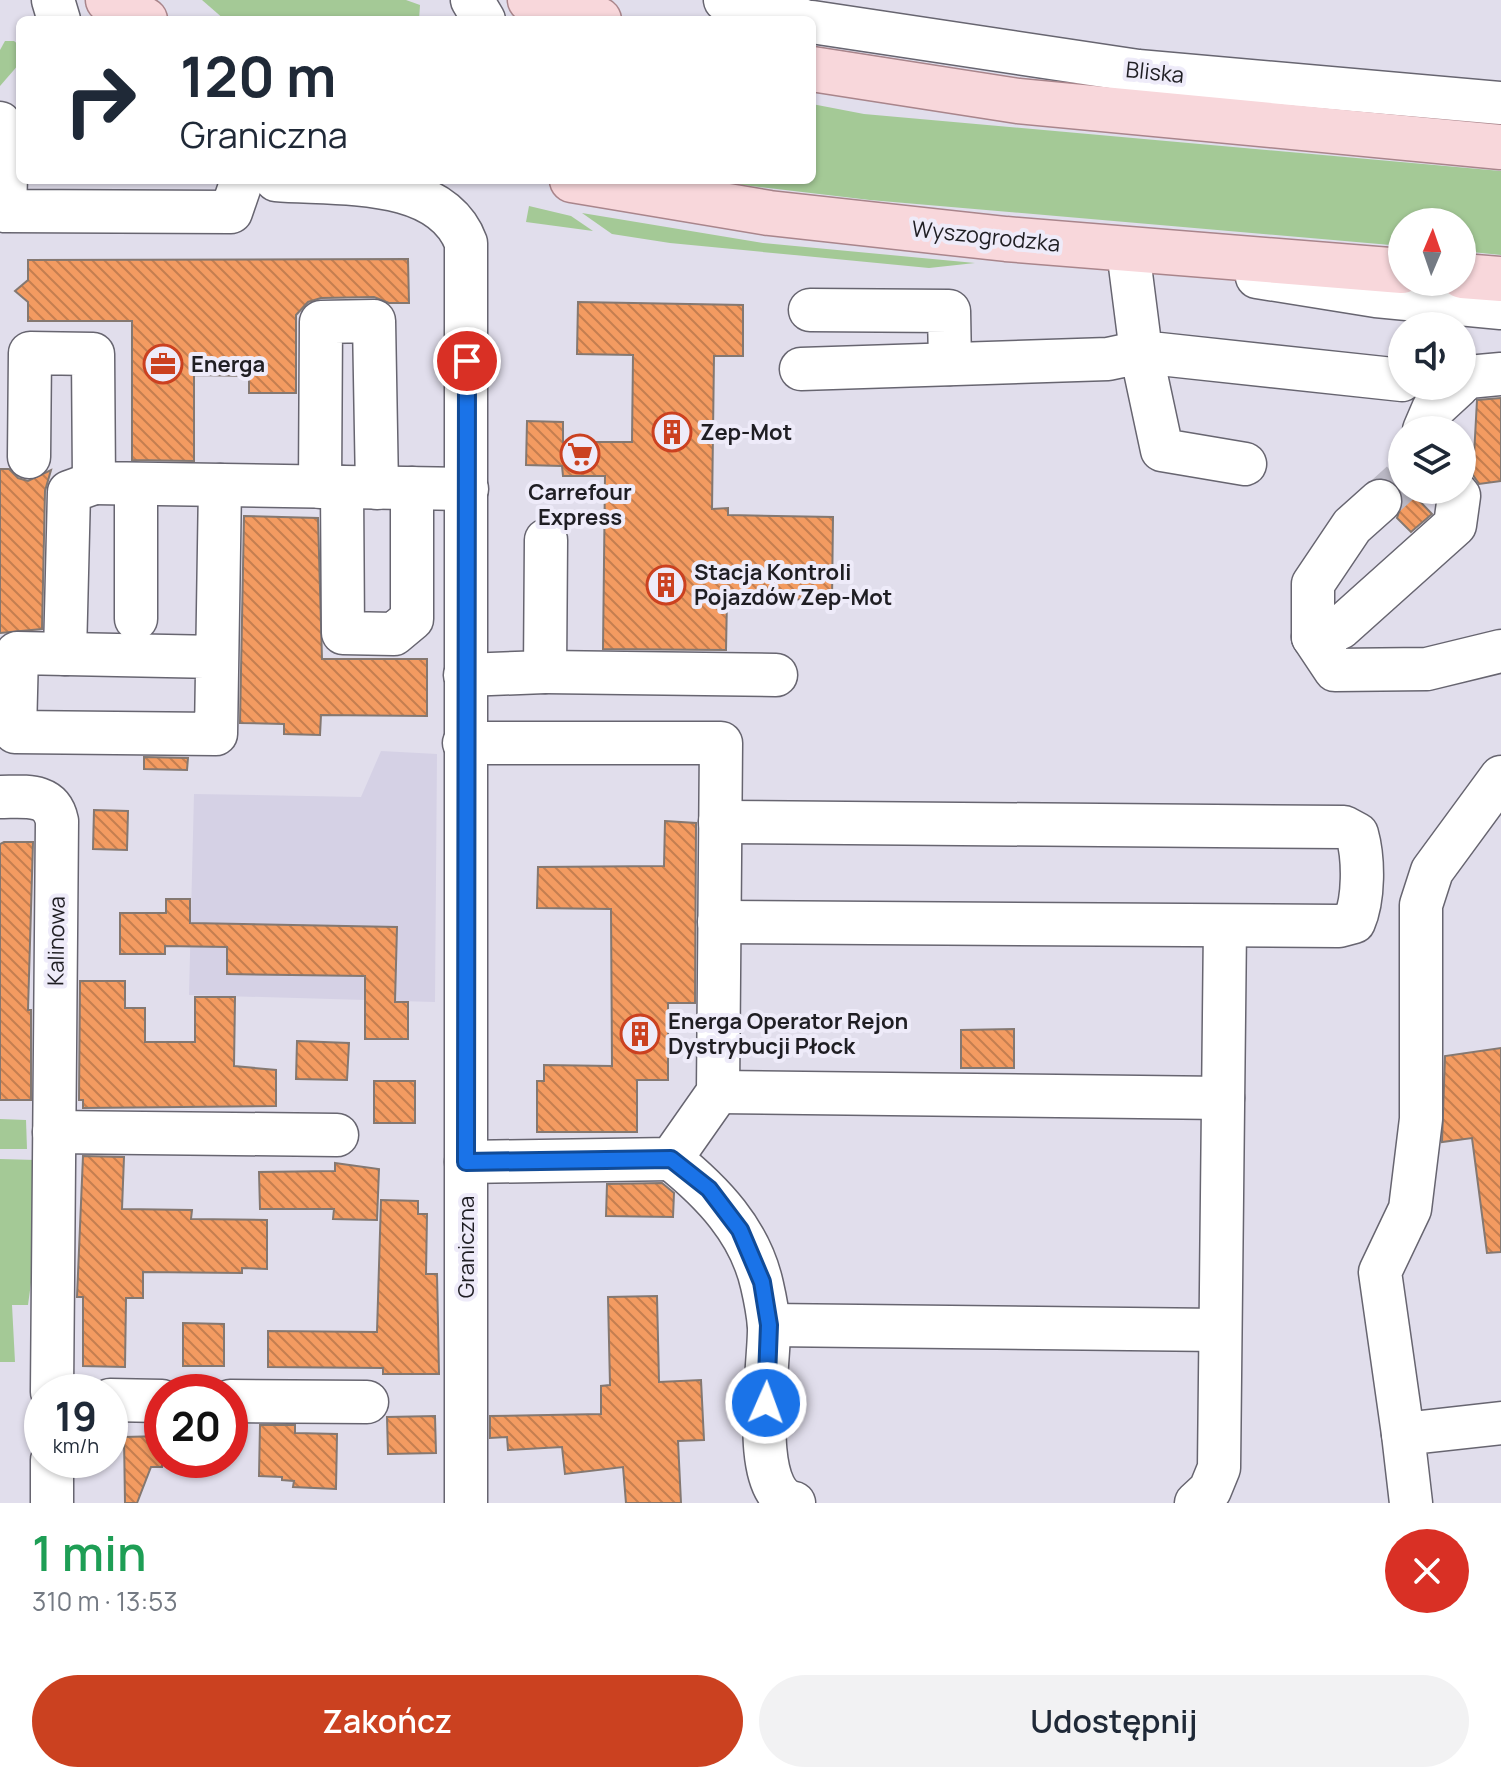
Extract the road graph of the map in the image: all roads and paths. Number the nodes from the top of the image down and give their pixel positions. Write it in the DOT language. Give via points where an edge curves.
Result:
graph roads {
  1 [pos="725,0"];
  2 [pos="787,16"];
  3 [pos="816,23"];
  4 [pos="816,70"];
  5 [pos="1501,103"];
  6 [pos="16,104"];
  7 [pos="0,117"];
  8 [pos="0,123"];
  9 [pos="16,144"];
  10 [pos="1501,147"];
  11 [pos="16,163"];
  12 [pos="241,184"];
  13 [pos="318,184"];
  14 [pos="621,186"];
  15 [pos="1006,239"];
  16 [pos="1129,258"];
  17 [pos="1388,270"];
  18 [pos="1476,277"];
  19 [pos="1501,279"];
  20 [pos="1501,308"];
  21 [pos="810,310"];
  22 [pos="1141,352"];
  23 [pos="950,364"];
  24 [pos="801,369"];
  25 [pos="1388,378"];
  26 [pos="29,457"];
  27 [pos="1245,464"];
  28 [pos="94,483"];
  29 [pos="136,484"];
  30 [pos="220,485"];
  31 [pos="467,489"];
  32 [pos="1388,493"];
  33 [pos="1458,504"];
  34 [pos="546,540"];
  35 [pos="136,619"];
  36 [pos="1313,637"];
  37 [pos="1501,651"];
  38 [pos="65,654"];
  39 [pos="217,657"];
  40 [pos="545,672"];
  41 [pos="465,675"];
  42 [pos="776,675"];
  43 [pos="464,743"];
  44 [pos="1501,777"];
  45 [pos="0,797"];
  46 [pos="720,822"];
  47 [pos="719,922"];
  48 [pos="1225,926"];
  49 [pos="718,1092"];
  50 [pos="1223,1098"];
  51 [pos="54,1132"];
  52 [pos="337,1135"];
  53 [pos="671,1159"];
  54 [pos="466,1162"];
  55 [pos="769,1325"];
  56 [pos="1220,1330"];
  57 [pos="52,1374"];
  58 [pos="248,1401"];
  59 [pos="367,1402"];
  60 [pos="1501,1423"];
  61 [pos="1403,1434"];
  62 [pos="52,1478"];
  63 [pos="52,1503"];
  64 [pos="466,1503"];
  65 [pos="794,1503"];
  66 [pos="1196,1503"];
  67 [pos="1411,1503"];
  1 -- 2 [label="street"];
  3 -- 5 [label="street, Bliska" via="1138,71"];
  4 -- 10 [label="main road" via="1018,101"];
  6 -- 7 [label="street"];
  8 -- 9 [label="street"];
  11 -- 12 [label="street" via="6,176 5,211 231,212"];
  13 -- 31 [label="street, Graniczna" via="403,192 442,208 461,228 468,266"];
  14 -- 15 [label="main road, Wyszogrodzka" via="769,213"];
  15 -- 16 [label="street"];
  15 -- 17 [label="main road, Wyszogrodzka"];
  16 -- 20 [label="street" via="1376,296"];
  16 -- 22 [label="street"];
  18 -- 19 [label="main road"];
  21 -- 23 [label="street" via="949,311"];
  22 -- 23 [label="street" via="1108,359"];
  22 -- 25 [label="street"];
  22 -- 27 [label="street" via="1162,450"];
  23 -- 24 [label="street"];
  26 -- 28 [label="street" via="30,353 93,354"];
  28 -- 29 [label="street"];
  28 -- 38 [label="street" via="69,492"];
  29 -- 30 [label="street"];
  29 -- 35 [label="street"];
  30 -- 31 [label="street"];
  30 -- 39 [label="street"];
  31 -- 41 [label="street, Graniczna"];
  32 -- 36 [label="street" via="1352,526 1313,584"];
  33 -- 36 [label="street" via="1455,525 1340,628"];
  34 -- 40 [label="street"];
  36 -- 37 [label="street" via="1335,670 1427,669"];
  38 -- 39 [label="street"];
  38 -- 39 [label="street" via="17,653 15,732 216,734"];
  40 -- 41 [label="street"];
  40 -- 42 [label="street"];
  41 -- 43 [label="street, Graniczna"];
  43 -- 46 [label="street" via="721,743"];
  43 -- 54 [label="street, Graniczna"];
  44 -- 61 [label="street" via="1432,871 1421,905 1421,1119 1410,1209 1380,1272"];
  45 -- 51 [label="street, Kalinowa" via="44,800 54,808 57,821"];
  46 -- 47 [label="street"];
  46 -- 48 [label="street" via="1344,827 1357,834 1359,910 1354,922"];
  47 -- 48 [label="street"];
  47 -- 49 [label="street"];
  48 -- 50 [label="street"];
  49 -- 50 [label="street"];
  49 -- 53 [label="street"];
  50 -- 56 [label="street"];
  51 -- 52 [label="street"];
  51 -- 57 [label="street, Kalinowa"];
  53 -- 54 [label="street"];
  53 -- 55 [label="street" via="709,1189 740,1230 762,1282"];
  54 -- 64 [label="street, Graniczna"];
  55 -- 56 [label="street"];
  55 -- 65 [label="street" via="765,1454 770,1483 786,1502"];
  56 -- 66 [label="street" via="1219,1468 1210,1490"];
  58 -- 59 [label="street"];
  60 -- 61 [label="street"];
  61 -- 67 [label="street"];
  62 -- 63 [label="street"];
}
